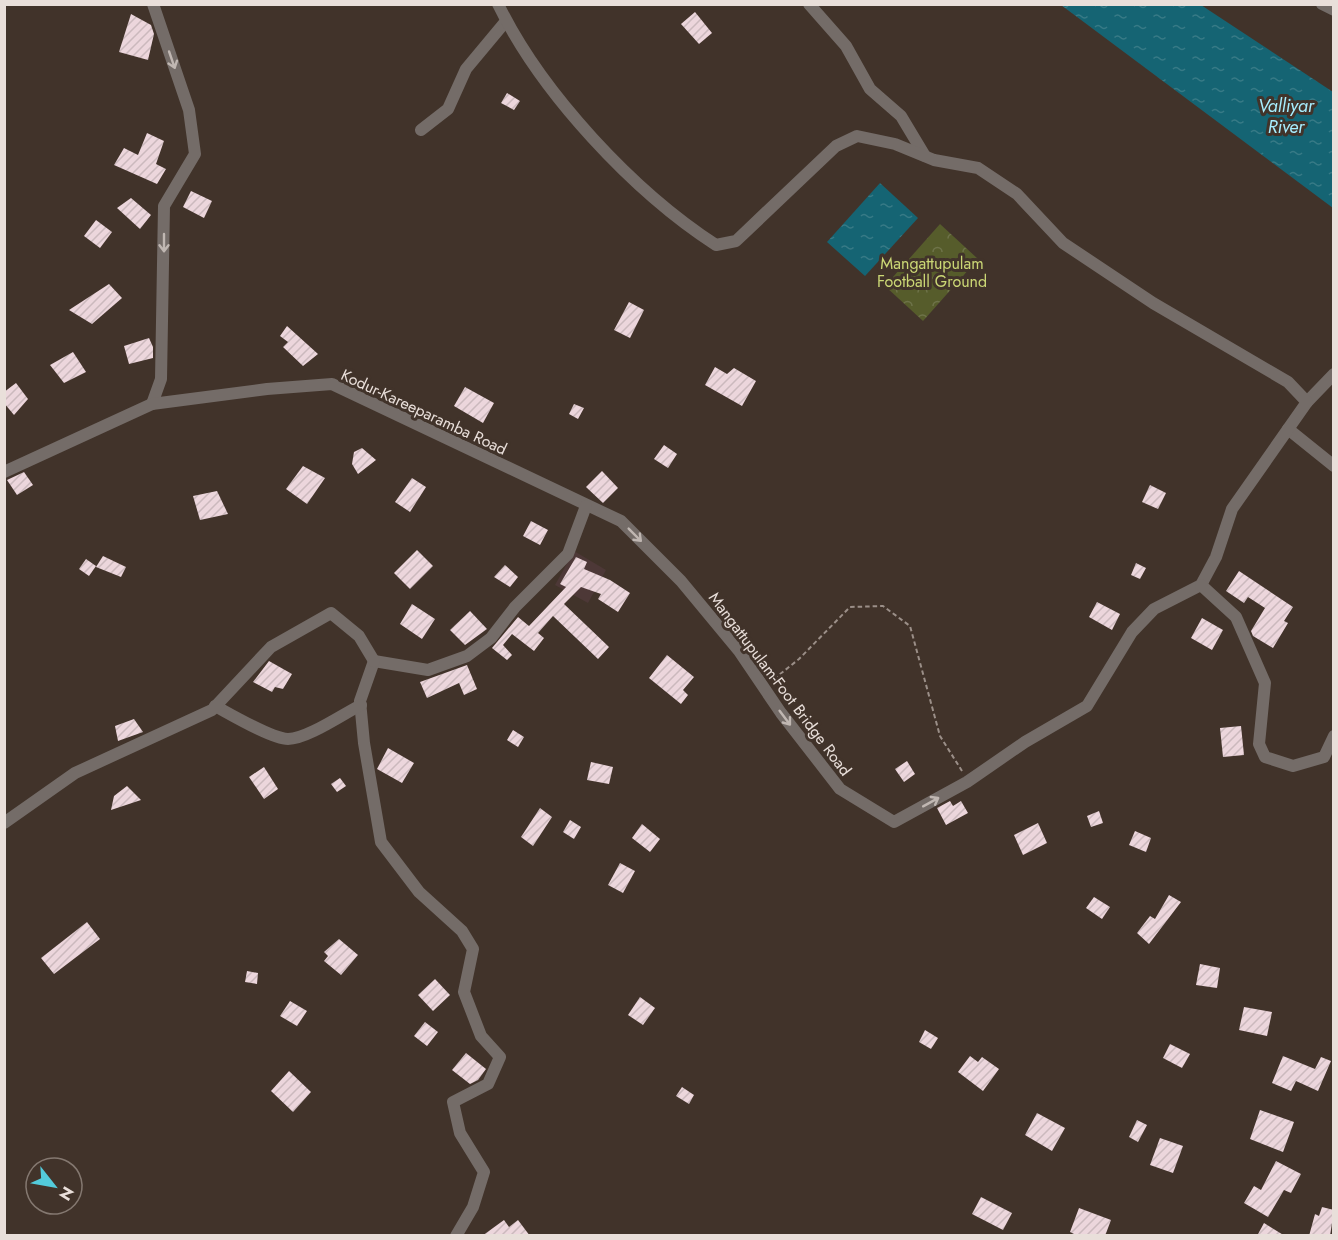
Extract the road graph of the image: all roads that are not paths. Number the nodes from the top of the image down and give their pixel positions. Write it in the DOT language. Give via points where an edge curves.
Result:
graph roads {
  1 [pos="153,4"];
  2 [pos="498,4"];
  3 [pos="809,4"];
  4 [pos="1322,4"];
  5 [pos="1334,10"];
  6 [pos="506,21"];
  7 [pos="421,130"];
  8 [pos="925,156"];
  9 [pos="1334,374"];
  10 [pos="1307,402"];
  11 [pos="152,404"];
  12 [pos="1288,429"];
  13 [pos="1334,466"];
  14 [pos="4,472"];
  15 [pos="586,506"];
  16 [pos="1201,585"];
  17 [pos="374,662"];
  18 [pos="361,705"];
  19 [pos="215,706"];
  20 [pos="1334,736"];
  21 [pos="4,823"];
  22 [pos="456,1236"];
  1 -- 11 [label="street, one-way" via="189,110 195,154 164,206 161,379"];
  2 -- 6 [label="street"];
  3 -- 8 [label="street" via="846,46 870,89 902,116"];
  4 -- 5 [label="street"];
  6 -- 7 [label="street" via="466,69 448,109"];
  6 -- 8 [label="street" via="556,95 626,171 688,226 716,245 736,241 836,146 856,136 896,144"];
  8 -- 10 [label="street" via="978,168 1017,194 1063,243 1153,303 1288,382"];
  9 -- 10 [label="street"];
  10 -- 12 [label="street"];
  11 -- 14 [label="street, Kodur-Kareeparamba Road"];
  11 -- 15 [label="street, Kodur-Kareeparamba Road" via="267,388 332,384"];
  12 -- 13 [label="street"];
  12 -- 16 [label="street" via="1232,509 1216,557"];
  15 -- 16 [label="street, Mangattupulam-Foot Bridge Road, one-way" via="621,521 681,581 739,651 840,789 894,822 969,781 1087,706 1132,632 1154,609"];
  15 -- 17 [label="street" via="568,554 514,607 491,638 467,656 428,670"];
  16 -- 20 [label="street" via="1236,617 1265,683 1259,744 1265,757 1293,766 1324,757"];
  17 -- 18 [label="street"];
  17 -- 19 [label="street" via="359,636 331,613 271,647"];
  18 -- 19 [label="street" via="288,739"];
  18 -- 22 [label="street" via="381,842 419,892 462,931 473,949 464,992 481,1036 500,1057 488,1084 453,1102 460,1133 484,1172 473,1207"];
  19 -- 21 [label="street" via="75,773"];
}
